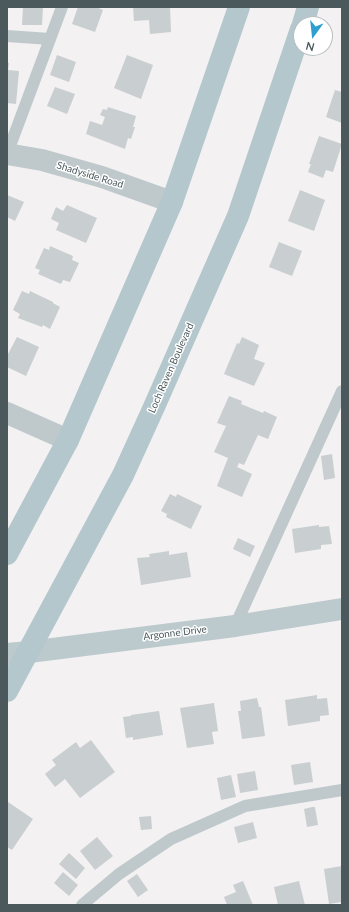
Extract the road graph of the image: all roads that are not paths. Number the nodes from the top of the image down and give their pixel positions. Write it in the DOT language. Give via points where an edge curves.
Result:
graph roads {
  1 [pos="62,7"];
  2 [pos="239,7"];
  3 [pos="7,36"];
  4 [pos="50,39"];
  5 [pos="293,53"];
  6 [pos="7,154"];
  7 [pos="172,202"];
  8 [pos="342,391"];
  9 [pos="7,413"];
  10 [pos="68,440"];
  11 [pos="7,554"];
  12 [pos="342,610"];
  13 [pos="235,626"];
  14 [pos="29,652"];
  15 [pos="7,654"];
  16 [pos="7,691"];
  17 [pos="342,790"];
  18 [pos="82,905"];
  1 -- 4 [label="lane"];
  2 -- 7 [label="main road"];
  3 -- 4 [label="lane"];
  4 -- 6 [label="lane"];
  5 -- 14 [label="main road, Loch Raven Boulevard" via="232,230 123,475"];
  6 -- 7 [label="street, Shadyside Road" via="42,160 102,177"];
  7 -- 10 [label="main road"];
  8 -- 13 [label="lane"];
  9 -- 10 [label="street"];
  10 -- 11 [label="main road"];
  12 -- 13 [label="main road, Argonne Drive"];
  13 -- 14 [label="main road, Argonne Drive"];
  14 -- 15 [label="main road, Argonne Drive"];
  14 -- 16 [label="main road, Loch Raven Boulevard"];
  17 -- 18 [label="lane" via="245,806 171,839 119,874"];
}
